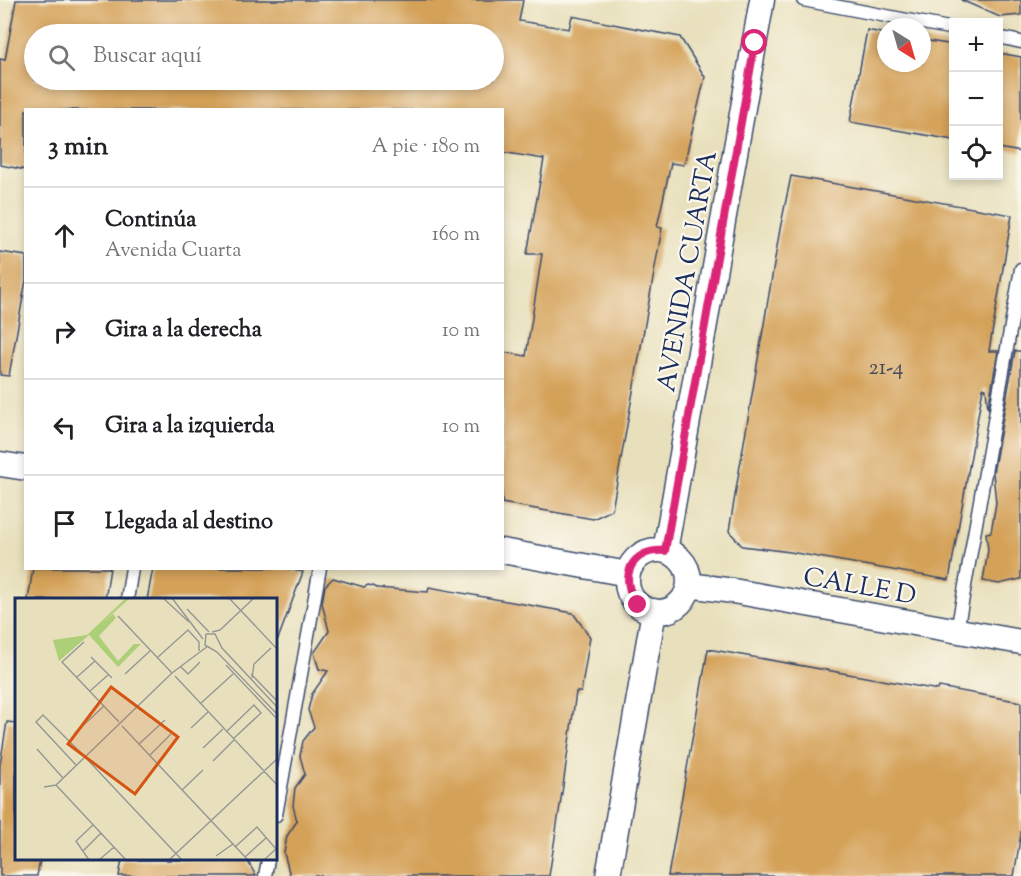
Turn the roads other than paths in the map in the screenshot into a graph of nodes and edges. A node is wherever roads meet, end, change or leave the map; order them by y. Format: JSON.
{"nodes":[{"id":1,"x":762,"y":0,"type":"edge"},
{"id":2,"x":803,"y":0,"type":"edge"},
{"id":3,"x":949,"y":28,"type":"edge"},
{"id":4,"x":1003,"y":38,"type":"edge"},
{"id":5,"x":1021,"y":42,"type":"edge"},
{"id":6,"x":1021,"y":269,"type":"edge"},
{"id":7,"x":0,"y":464,"type":"edge"},
{"id":8,"x":24,"y":468,"type":"edge"},
{"id":9,"x":504,"y":551,"type":"edge"},
{"id":10,"x":665,"y":551,"type":"junction"},
{"id":11,"x":132,"y":570,"type":"edge"},
{"id":12,"x":320,"y":570,"type":"edge"},
{"id":13,"x":628,"y":574,"type":"junction"},
{"id":14,"x":689,"y":585,"type":"junction"},
{"id":15,"x":127,"y":598,"type":"edge"},
{"id":16,"x":654,"y":611,"type":"junction"},
{"id":17,"x":957,"y":631,"type":"junction"},
{"id":18,"x":1021,"y":642,"type":"edge"},
{"id":19,"x":278,"y":804,"type":"edge"},
{"id":20,"x":268,"y":861,"type":"edge"},
{"id":21,"x":265,"y":876,"type":"edge"},
{"id":22,"x":608,"y":876,"type":"edge"}],
"edges":[{"from":1,"to":10,"type":"street","name":"AVENIDA CUARTA"},
{"from":2,"to":3,"type":"lane"},
{"from":4,"to":5,"type":"lane"},
{"from":6,"to":17,"type":"lane"},
{"from":7,"to":8,"type":"street"},
{"from":9,"to":13,"type":"street"},
{"from":10,"to":13,"type":"street"},
{"from":10,"to":14,"type":"street"},
{"from":11,"to":15,"type":"lane"},
{"from":12,"to":19,"type":"lane"},
{"from":13,"to":16,"type":"street"},
{"from":14,"to":16,"type":"street"},
{"from":14,"to":17,"type":"street","name":"CALLE D"},
{"from":16,"to":22,"type":"street"},
{"from":17,"to":18,"type":"street","name":"CALLE D"},
{"from":20,"to":21,"type":"lane"}]}
